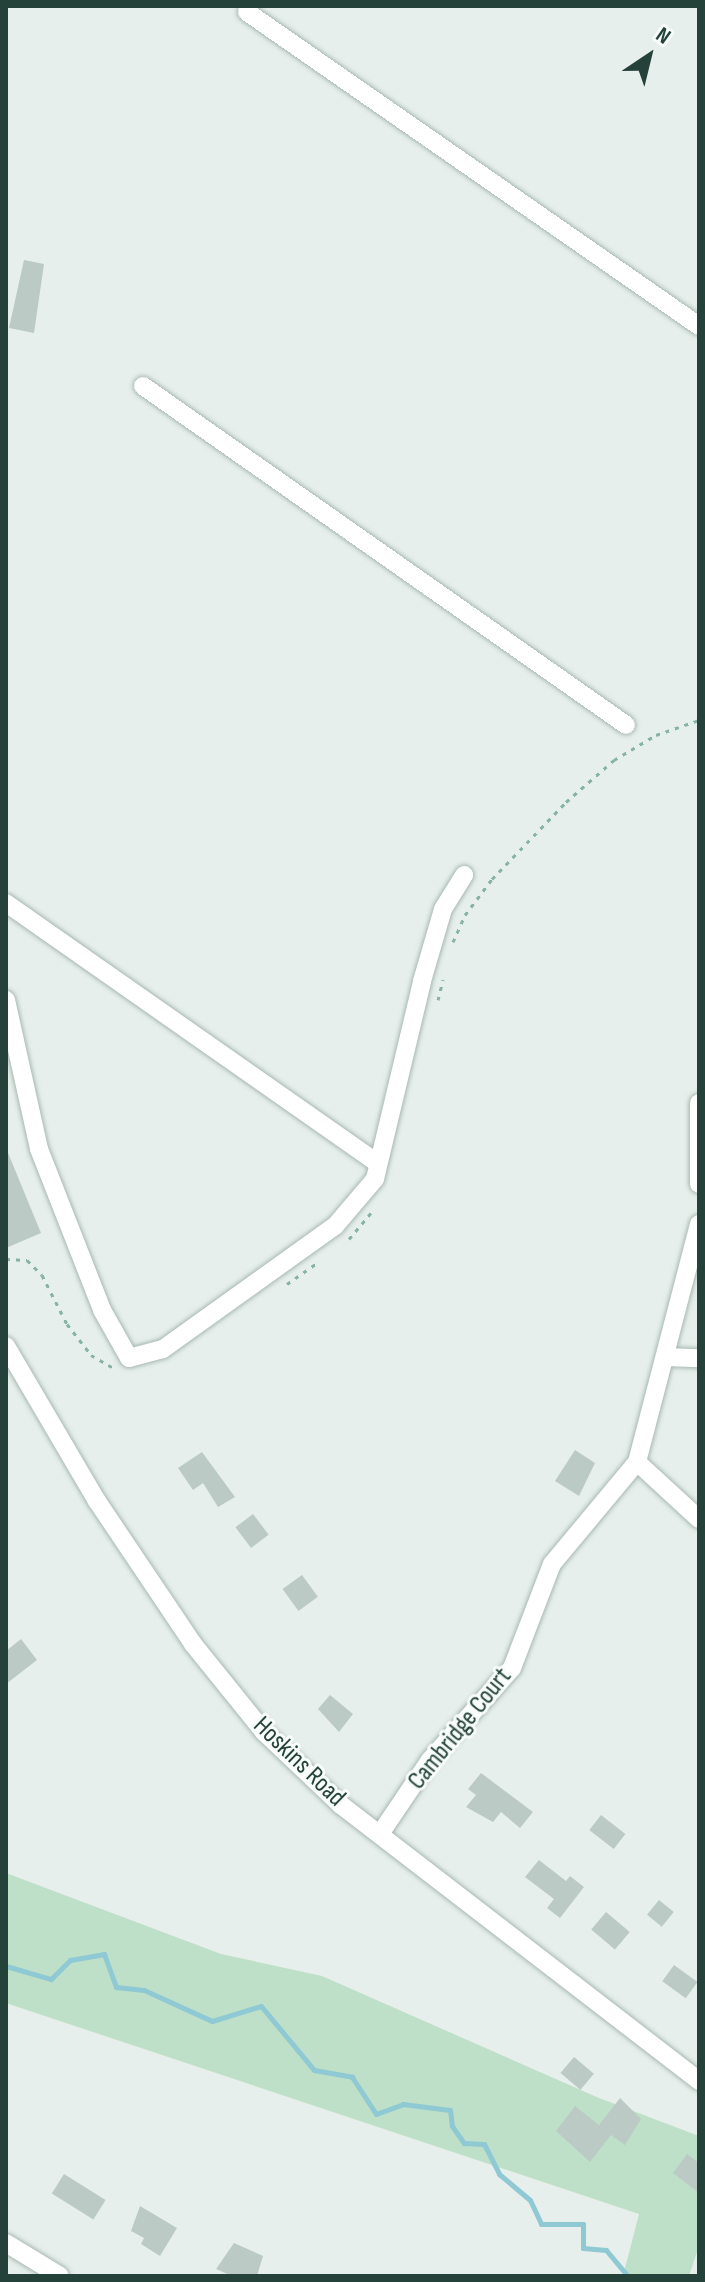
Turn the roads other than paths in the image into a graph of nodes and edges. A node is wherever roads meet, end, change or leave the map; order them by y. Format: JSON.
{"nodes":[{"id":1,"x":247,"y":12,"type":"dead end"},
{"id":2,"x":699,"y":326,"type":"edge"},
{"id":3,"x":143,"y":386,"type":"dead end"},
{"id":4,"x":626,"y":725,"type":"dead end"},
{"id":5,"x":464,"y":875,"type":"dead end"},
{"id":6,"x":6,"y":903,"type":"edge"},
{"id":7,"x":6,"y":1000,"type":"edge"},
{"id":8,"x":699,"y":1103,"type":"edge"},
{"id":9,"x":378,"y":1163,"type":"junction"},
{"id":10,"x":699,"y":1184,"type":"edge"},
{"id":11,"x":699,"y":1224,"type":"edge"},
{"id":12,"x":6,"y":1346,"type":"edge"},
{"id":13,"x":665,"y":1357,"type":"junction"},
{"id":14,"x":699,"y":1358,"type":"edge"},
{"id":15,"x":637,"y":1462,"type":"junction"},
{"id":16,"x":699,"y":1519,"type":"edge"},
{"id":17,"x":380,"y":1834,"type":"junction"},
{"id":18,"x":699,"y":2081,"type":"edge"},
{"id":19,"x":6,"y":2243,"type":"edge"},
{"id":20,"x":60,"y":2276,"type":"edge"}],
"edges":[{"from":1,"to":2,"type":"street"},
{"from":3,"to":4,"type":"street"},
{"from":5,"to":9,"type":"street"},
{"from":6,"to":9,"type":"street"},
{"from":7,"to":9,"type":"street"},
{"from":8,"to":10,"type":"street"},
{"from":11,"to":13,"type":"street","name":"Cambridge Court"},
{"from":12,"to":17,"type":"street","name":"Hoskins Road"},
{"from":13,"to":14,"type":"street"},
{"from":13,"to":15,"type":"street","name":"Cambridge Court"},
{"from":15,"to":16,"type":"street"},
{"from":15,"to":17,"type":"street","name":"Cambridge Court"},
{"from":17,"to":18,"type":"street","name":"Hoskins Road"},
{"from":19,"to":20,"type":"street"}]}
